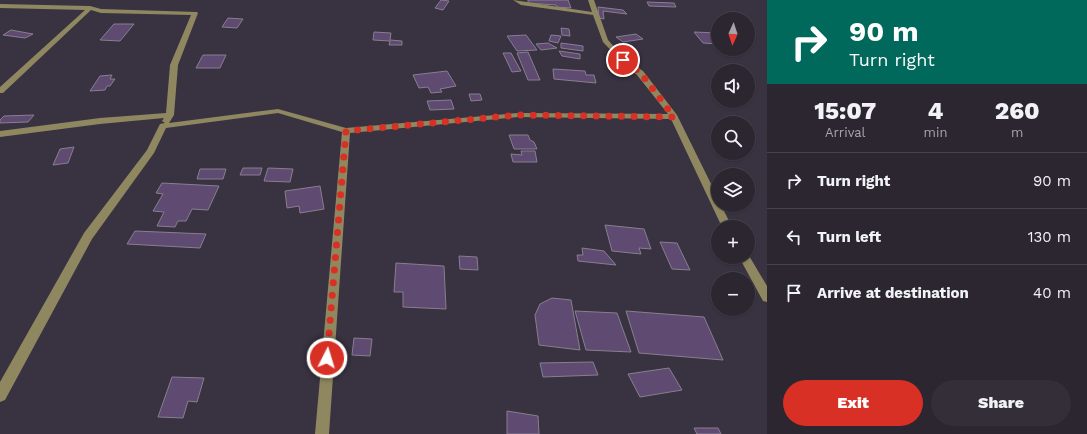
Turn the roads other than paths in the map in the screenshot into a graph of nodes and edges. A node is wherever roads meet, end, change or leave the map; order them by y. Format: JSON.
{"nodes":[{"id":1,"x":516,"y":0,"type":"edge"},
{"id":2,"x":591,"y":0,"type":"edge"},
{"id":3,"x":0,"y":6,"type":"edge"},
{"id":4,"x":90,"y":8,"type":"junction"},
{"id":5,"x":596,"y":14,"type":"junction"},
{"id":6,"x":0,"y":91,"type":"edge"},
{"id":7,"x":170,"y":116,"type":"junction"},
{"id":8,"x":674,"y":117,"type":"junction"},
{"id":9,"x":163,"y":126,"type":"junction"},
{"id":10,"x":346,"y":131,"type":"junction"},
{"id":11,"x":0,"y":134,"type":"edge"},
{"id":12,"x":724,"y":220,"type":"edge"},
{"id":13,"x":748,"y":264,"type":"edge"},
{"id":14,"x":767,"y":297,"type":"edge"},
{"id":15,"x":0,"y":395,"type":"edge"},
{"id":16,"x":322,"y":434,"type":"edge"}],
"edges":[{"from":1,"to":5,"type":"street"},
{"from":2,"to":5,"type":"street"},
{"from":3,"to":4,"type":"street"},
{"from":4,"to":6,"type":"street"},
{"from":4,"to":7,"type":"street"},
{"from":5,"to":8,"type":"street"},
{"from":7,"to":9,"type":"street"},
{"from":7,"to":11,"type":"street"},
{"from":8,"to":10,"type":"street"},
{"from":8,"to":12,"type":"street"},
{"from":9,"to":10,"type":"street"},
{"from":9,"to":15,"type":"street"},
{"from":10,"to":16,"type":"street"},
{"from":13,"to":14,"type":"street"}]}
